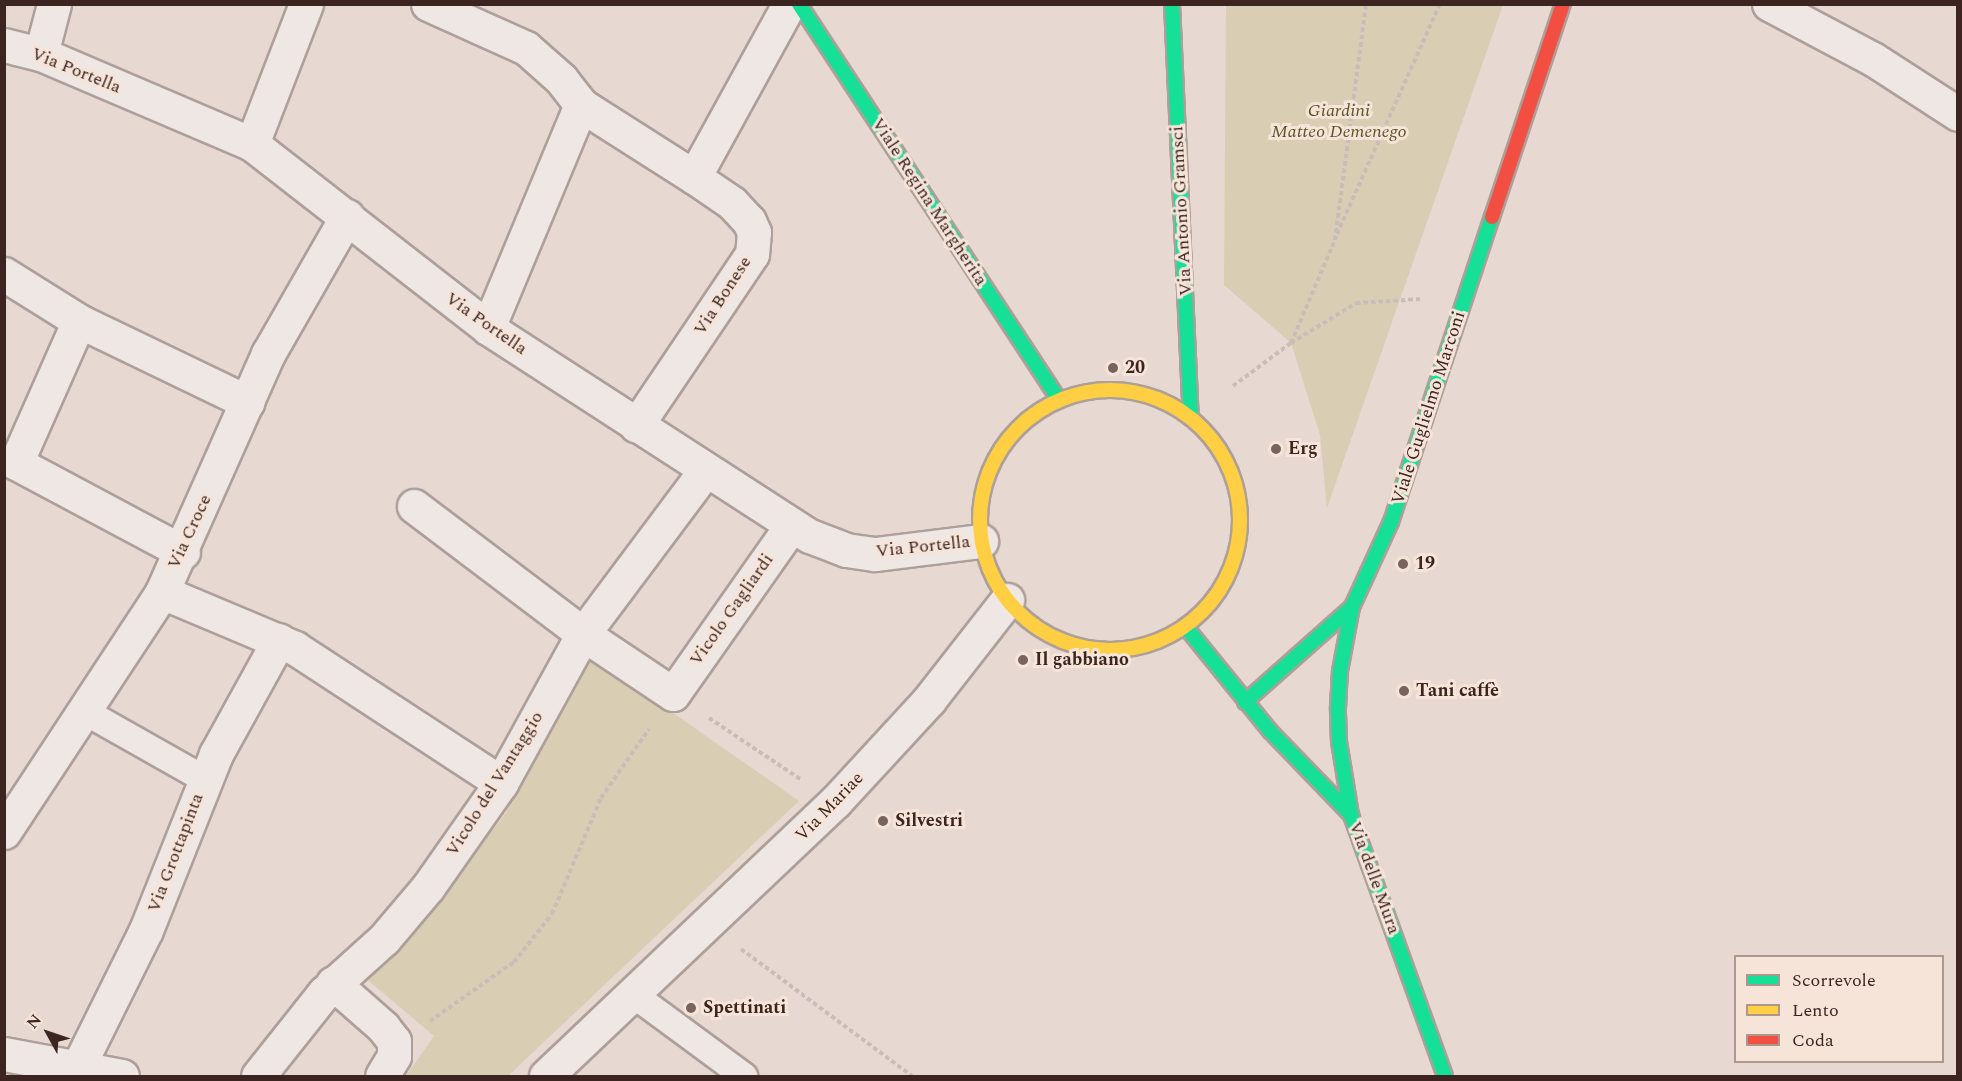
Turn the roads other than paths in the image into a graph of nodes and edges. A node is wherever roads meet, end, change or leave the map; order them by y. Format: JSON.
{"nodes":[{"id":1,"x":54,"y":4,"type":"edge"},
{"id":2,"x":306,"y":4,"type":"edge"},
{"id":3,"x":428,"y":4,"type":"edge"},
{"id":4,"x":789,"y":4,"type":"edge"},
{"id":5,"x":800,"y":4,"type":"edge"},
{"id":6,"x":1172,"y":4,"type":"edge"},
{"id":7,"x":1563,"y":4,"type":"edge"},
{"id":8,"x":1769,"y":4,"type":"edge"},
{"id":9,"x":4,"y":45,"type":"edge"},
{"id":10,"x":41,"y":54,"type":"junction"},
{"id":11,"x":581,"y":105,"type":"junction"},
{"id":12,"x":1958,"y":114,"type":"edge"},
{"id":13,"x":252,"y":144,"type":"junction"},
{"id":14,"x":694,"y":177,"type":"junction"},
{"id":15,"x":347,"y":216,"type":"junction"},
{"id":16,"x":4,"y":274,"type":"edge"},
{"id":17,"x":79,"y":321,"type":"junction"},
{"id":18,"x":488,"y":328,"type":"junction"},
{"id":19,"x":1059,"y":400,"type":"junction"},
{"id":20,"x":247,"y":402,"type":"junction"},
{"id":21,"x":1191,"y":417,"type":"junction"},
{"id":22,"x":636,"y":426,"type":"junction"},
{"id":23,"x":705,"y":471,"type":"junction"},
{"id":24,"x":10,"y":473,"type":"edge"},
{"id":25,"x":414,"y":506,"type":"dead end"},
{"id":26,"x":791,"y":526,"type":"junction"},
{"id":27,"x":981,"y":541,"type":"junction"},
{"id":28,"x":183,"y":552,"type":"junction"},
{"id":29,"x":162,"y":592,"type":"junction"},
{"id":30,"x":1007,"y":600,"type":"junction"},
{"id":31,"x":1352,"y":607,"type":"junction"},
{"id":32,"x":1185,"y":626,"type":"junction"},
{"id":33,"x":583,"y":634,"type":"junction"},
{"id":34,"x":279,"y":640,"type":"junction"},
{"id":35,"x":1245,"y":702,"type":"junction"},
{"id":36,"x":84,"y":711,"type":"junction"},
{"id":37,"x":204,"y":779,"type":"junction"},
{"id":38,"x":501,"y":783,"type":"junction"},
{"id":39,"x":1351,"y":815,"type":"junction"},
{"id":40,"x":4,"y":832,"type":"edge"},
{"id":41,"x":333,"y":983,"type":"junction"},
{"id":42,"x":634,"y":995,"type":"junction"},
{"id":43,"x":4,"y":1054,"type":"edge"},
{"id":44,"x":388,"y":1062,"type":"edge"},
{"id":45,"x":77,"y":1070,"type":"junction"},
{"id":46,"x":744,"y":1076,"type":"edge"},
{"id":47,"x":122,"y":1077,"type":"edge"},
{"id":48,"x":258,"y":1077,"type":"edge"},
{"id":49,"x":546,"y":1077,"type":"edge"},
{"id":50,"x":1445,"y":1077,"type":"edge"}],
"edges":[{"from":1,"to":10,"type":"street"},
{"from":2,"to":13,"type":"street"},
{"from":3,"to":11,"type":"street","name":"Via Bonese"},
{"from":4,"to":14,"type":"street"},
{"from":5,"to":19,"type":"street","name":"Viale Regina Margherita"},
{"from":6,"to":21,"type":"street","name":"Via Antonio Gramsci"},
{"from":7,"to":31,"type":"street","name":"Viale Guglielmo Marconi"},
{"from":8,"to":12,"type":"street"},
{"from":9,"to":10,"type":"street","name":"Via Portella"},
{"from":10,"to":13,"type":"street","name":"Via Portella"},
{"from":11,"to":14,"type":"street","name":"Via Bonese"},
{"from":11,"to":18,"type":"street"},
{"from":13,"to":15,"type":"street","name":"Via Portella"},
{"from":14,"to":22,"type":"street","name":"Via Bonese"},
{"from":15,"to":18,"type":"street","name":"Via Portella"},
{"from":15,"to":20,"type":"street","name":"Via Croce"},
{"from":16,"to":17,"type":"street"},
{"from":17,"to":20,"type":"street"},
{"from":17,"to":24,"type":"street"},
{"from":18,"to":22,"type":"street","name":"Via Portella"},
{"from":19,"to":21,"type":"street"},
{"from":19,"to":27,"type":"street"},
{"from":20,"to":28,"type":"street","name":"Via Croce"},
{"from":21,"to":32,"type":"street"},
{"from":22,"to":23,"type":"street","name":"Via Portella"},
{"from":23,"to":26,"type":"street","name":"Via Portella"},
{"from":23,"to":33,"type":"street","name":"Vicolo del Vantaggio"},
{"from":24,"to":28,"type":"street"},
{"from":25,"to":33,"type":"street"},
{"from":26,"to":27,"type":"street","name":"Via Portella"},
{"from":26,"to":33,"type":"street","name":"Vicolo Gagliardi"},
{"from":27,"to":30,"type":"street"},
{"from":28,"to":29,"type":"street","name":"Via Croce"},
{"from":29,"to":34,"type":"street"},
{"from":29,"to":36,"type":"street","name":"Via Croce"},
{"from":30,"to":32,"type":"street"},
{"from":30,"to":42,"type":"street","name":"Via Mariae"},
{"from":31,"to":35,"type":"street"},
{"from":31,"to":39,"type":"street","name":"Viale Guglielmo Marconi"},
{"from":32,"to":35,"type":"street","name":"Via delle Mura"},
{"from":33,"to":38,"type":"street","name":"Vicolo del Vantaggio"},
{"from":34,"to":37,"type":"street","name":"Via Grottapinta"},
{"from":34,"to":38,"type":"street"},
{"from":35,"to":39,"type":"street","name":"Via delle Mura"},
{"from":36,"to":37,"type":"lane"},
{"from":36,"to":40,"type":"street","name":"Via Croce"},
{"from":37,"to":45,"type":"street","name":"Via Grottapinta"},
{"from":38,"to":41,"type":"street","name":"Vicolo del Vantaggio"},
{"from":39,"to":50,"type":"street","name":"Via delle Mura"},
{"from":41,"to":44,"type":"street"},
{"from":41,"to":48,"type":"street","name":"Vicolo del Vantaggio"},
{"from":42,"to":46,"type":"lane"},
{"from":42,"to":49,"type":"street","name":"Via Mariae"},
{"from":43,"to":45,"type":"street"},
{"from":45,"to":47,"type":"street"}]}
